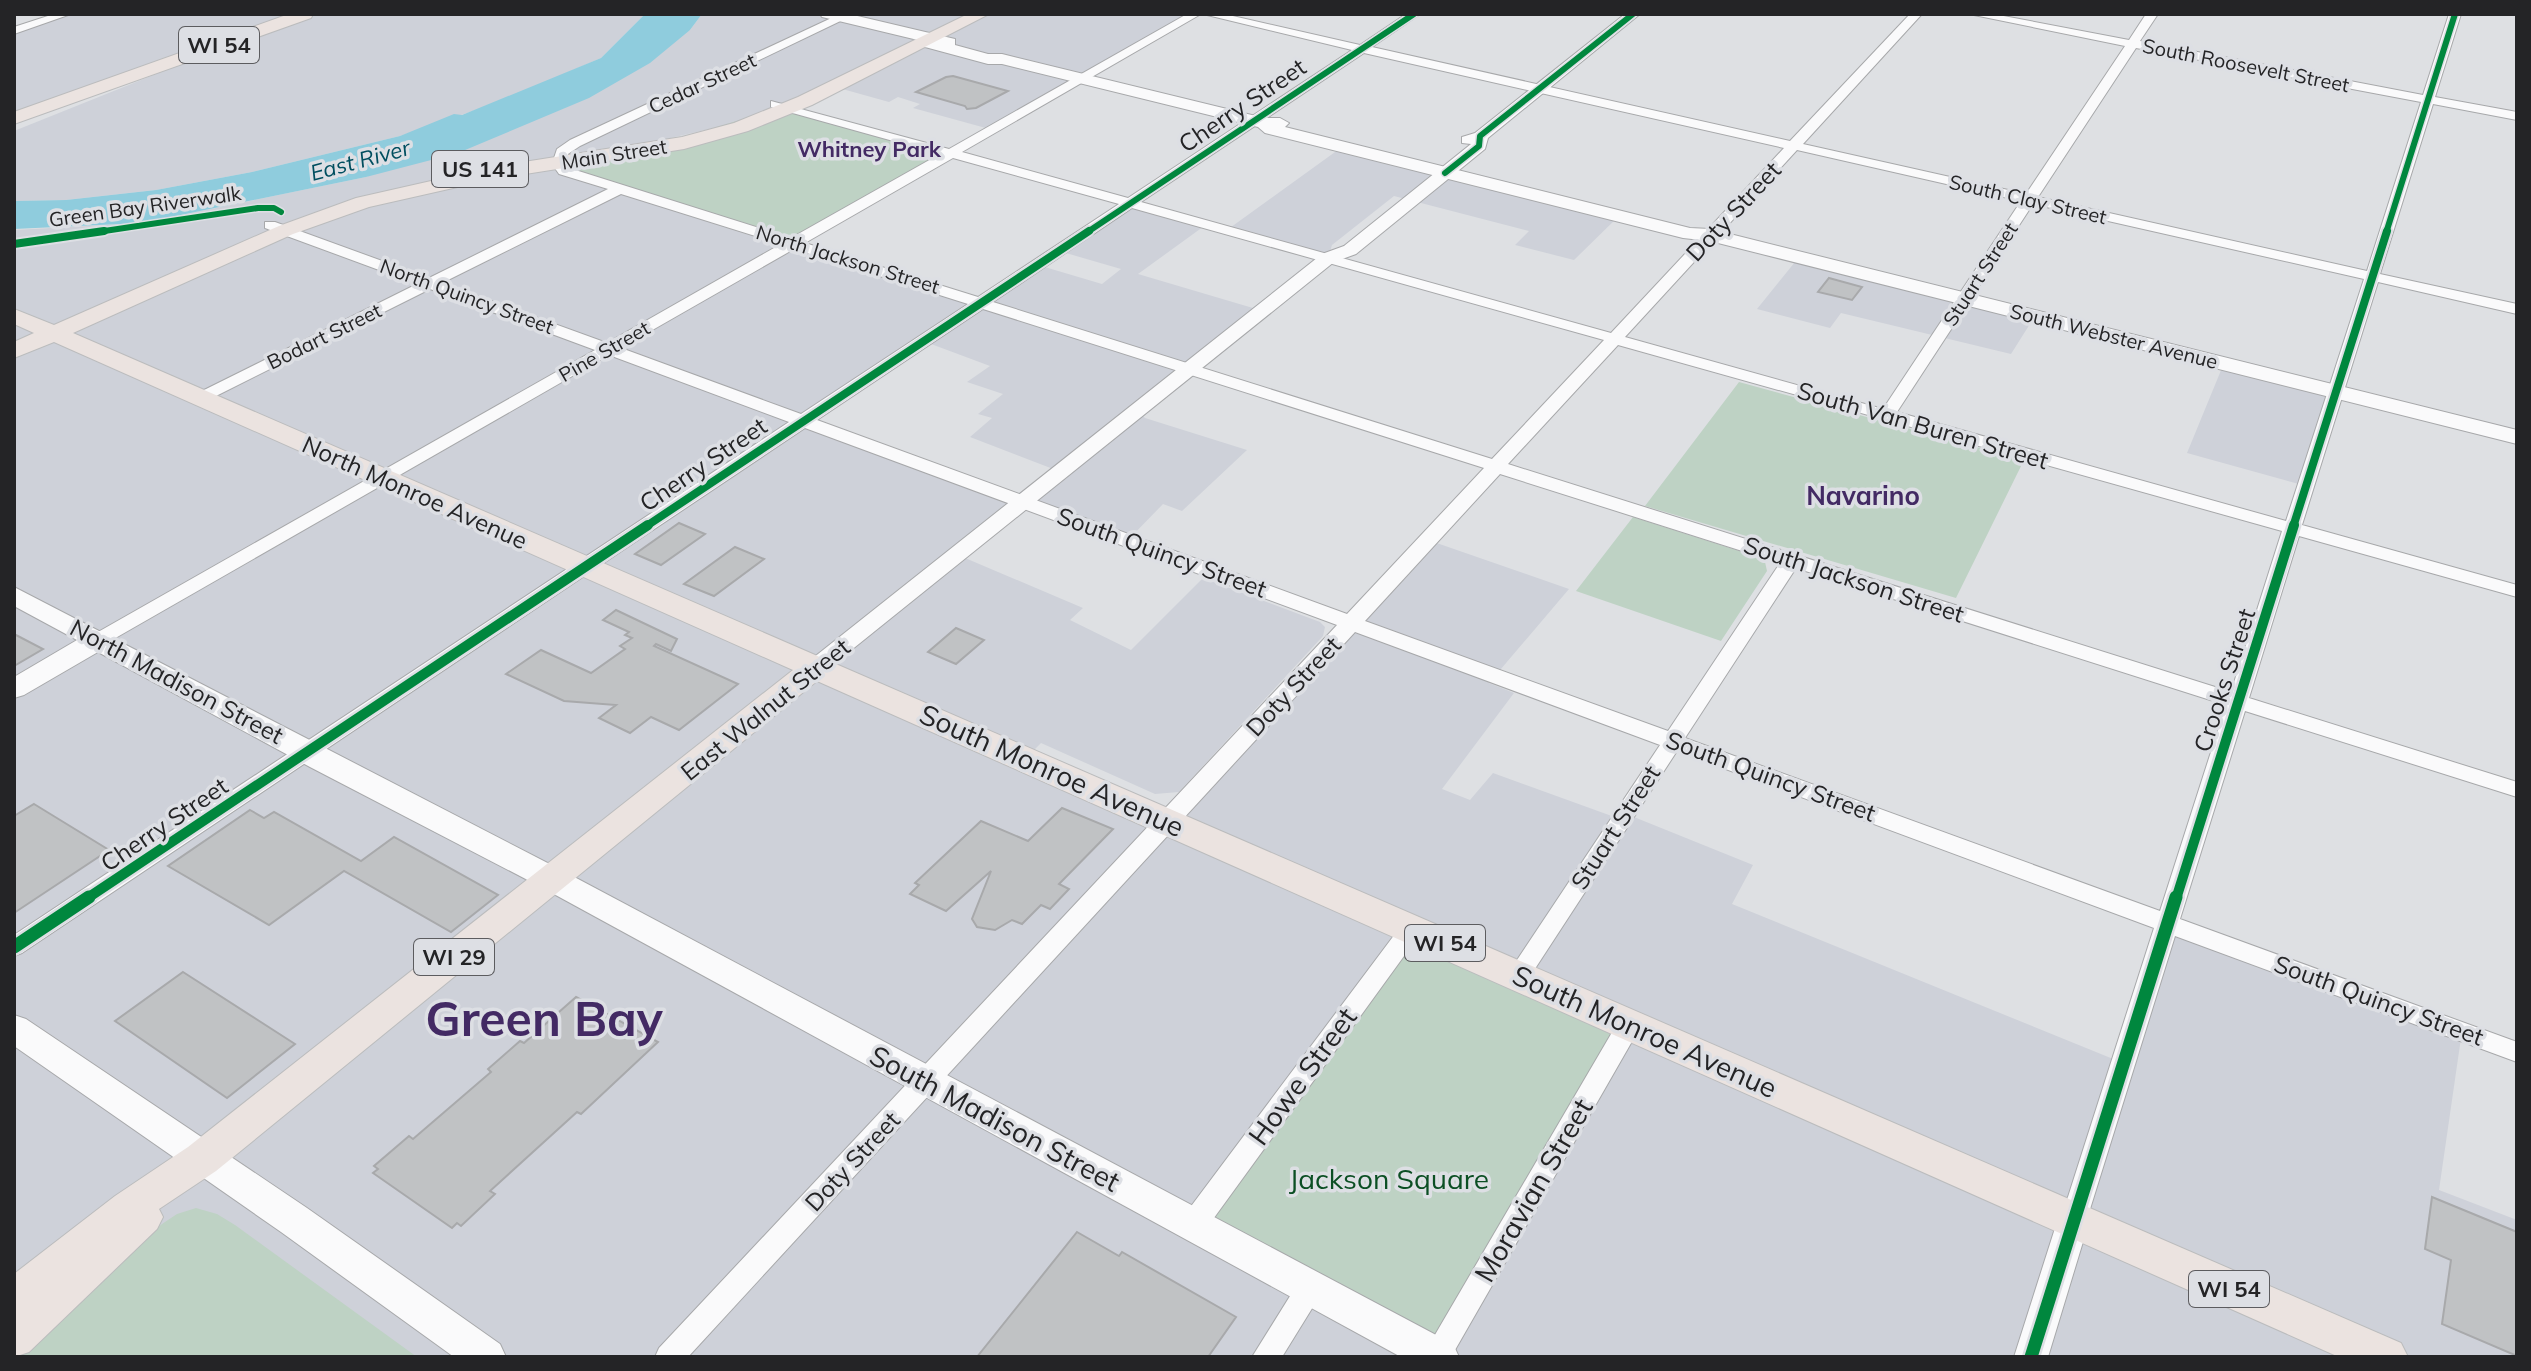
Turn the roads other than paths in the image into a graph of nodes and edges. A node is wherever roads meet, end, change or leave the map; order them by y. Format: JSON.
{"nodes":[{"id":1,"x":65,"y":14,"type":"edge"},
{"id":2,"x":305,"y":14,"type":"edge"},
{"id":3,"x":959,"y":14,"type":"edge"},
{"id":4,"x":981,"y":14,"type":"edge"},
{"id":5,"x":1195,"y":14,"type":"edge"},
{"id":6,"x":1209,"y":14,"type":"edge"},
{"id":7,"x":1414,"y":14,"type":"edge"},
{"id":8,"x":1633,"y":14,"type":"edge"},
{"id":9,"x":1916,"y":14,"type":"edge"},
{"id":10,"x":1975,"y":14,"type":"edge"},
{"id":11,"x":2152,"y":14,"type":"edge"},
{"id":12,"x":2455,"y":14,"type":"edge"},
{"id":13,"x":839,"y":15,"type":"edge"},
{"id":14,"x":14,"y":31,"type":"edge"},
{"id":15,"x":923,"y":37,"type":"junction"},
{"id":16,"x":2132,"y":44,"type":"junction"},
{"id":17,"x":1362,"y":49,"type":"junction"},
{"id":18,"x":130,"y":78,"type":"junction"},
{"id":19,"x":1083,"y":78,"type":"junction"},
{"id":20,"x":1540,"y":89,"type":"junction"},
{"id":21,"x":2428,"y":99,"type":"junction"},
{"id":22,"x":782,"y":106,"type":"junction"},
{"id":23,"x":2517,"y":116,"type":"edge"},
{"id":24,"x":14,"y":118,"type":"edge"},
{"id":25,"x":1259,"y":122,"type":"junction"},
{"id":26,"x":14,"y":127,"type":"edge"},
{"id":27,"x":1794,"y":146,"type":"junction"},
{"id":28,"x":952,"y":153,"type":"junction"},
{"id":29,"x":560,"y":159,"type":"junction"},
{"id":30,"x":1441,"y":167,"type":"junction"},
{"id":31,"x":620,"y":189,"type":"junction"},
{"id":32,"x":2029,"y":199,"type":"junction"},
{"id":33,"x":1131,"y":203,"type":"junction"},
{"id":34,"x":278,"y":227,"type":"junction"},
{"id":35,"x":1710,"y":235,"type":"junction"},
{"id":36,"x":796,"y":242,"type":"junction"},
{"id":37,"x":1328,"y":258,"type":"junction"},
{"id":38,"x":2372,"y":276,"type":"junction"},
{"id":39,"x":431,"y":283,"type":"junction"},
{"id":40,"x":1964,"y":298,"type":"junction"},
{"id":41,"x":982,"y":302,"type":"junction"},
{"id":42,"x":2517,"y":309,"type":"edge"},
{"id":43,"x":14,"y":316,"type":"edge"},
{"id":44,"x":46,"y":330,"type":"junction"},
{"id":45,"x":14,"y":338,"type":"edge"},
{"id":46,"x":1615,"y":339,"type":"junction"},
{"id":47,"x":609,"y":349,"type":"junction"},
{"id":48,"x":14,"y":351,"type":"edge"},
{"id":49,"x":1191,"y":368,"type":"junction"},
{"id":50,"x":2336,"y":391,"type":"junction"},
{"id":51,"x":200,"y":398,"type":"junction"},
{"id":52,"x":1887,"y":415,"type":"junction"},
{"id":53,"x":804,"y":420,"type":"junction"},
{"id":54,"x":2517,"y":437,"type":"edge"},
{"id":55,"x":1497,"y":465,"type":"junction"},
{"id":56,"x":383,"y":478,"type":"junction"},
{"id":57,"x":1024,"y":501,"type":"junction"},
{"id":58,"x":2293,"y":528,"type":"junction"},
{"id":59,"x":1792,"y":559,"type":"junction"},
{"id":60,"x":585,"y":566,"type":"junction"},
{"id":61,"x":2517,"y":591,"type":"edge"},
{"id":62,"x":14,"y":595,"type":"edge"},
{"id":63,"x":1352,"y":622,"type":"junction"},
{"id":64,"x":98,"y":640,"type":"junction"},
{"id":65,"x":816,"y":667,"type":"junction"},
{"id":66,"x":14,"y":689,"type":"edge"},
{"id":67,"x":2238,"y":701,"type":"junction"},
{"id":68,"x":1672,"y":740,"type":"junction"},
{"id":69,"x":305,"y":752,"type":"junction"},
{"id":70,"x":2517,"y":790,"type":"edge"},
{"id":71,"x":1167,"y":821,"type":"junction"},
{"id":72,"x":552,"y":879,"type":"junction"},
{"id":73,"x":2169,"y":923,"type":"junction"},
{"id":74,"x":1412,"y":928,"type":"junction"},
{"id":75,"x":14,"y":947,"type":"edge"},
{"id":76,"x":1519,"y":975,"type":"junction"},
{"id":77,"x":1630,"y":1024,"type":"junction"},
{"id":78,"x":14,"y":1028,"type":"edge"},
{"id":79,"x":2517,"y":1052,"type":"edge"},
{"id":80,"x":926,"y":1081,"type":"junction"},
{"id":81,"x":202,"y":1159,"type":"junction"},
{"id":82,"x":2073,"y":1222,"type":"junction"},
{"id":83,"x":1193,"y":1225,"type":"junction"},
{"id":84,"x":1310,"y":1289,"type":"junction"},
{"id":85,"x":14,"y":1299,"type":"edge"},
{"id":86,"x":14,"y":1338,"type":"edge"},
{"id":87,"x":1438,"y":1356,"type":"edge"},
{"id":88,"x":486,"y":1357,"type":"edge"},
{"id":89,"x":669,"y":1357,"type":"edge"},
{"id":90,"x":1266,"y":1357,"type":"edge"},
{"id":91,"x":2031,"y":1357,"type":"edge"},
{"id":92,"x":2386,"y":1357,"type":"edge"}],
"edges":[{"from":1,"to":14,"type":"street"},
{"from":2,"to":18,"type":"main road","number":"WI 54"},
{"from":3,"to":15,"type":"main road","name":"Main Street","number":"US 141"},
{"from":4,"to":15,"type":"main road","name":"Main Street","number":"US 141"},
{"from":5,"to":19,"type":"street","name":"Pine Street"},
{"from":6,"to":17,"type":"street","name":"South Clay Street"},
{"from":7,"to":17,"type":"street","name":"Cherry Street"},
{"from":8,"to":20,"type":"street","name":"East Walnut Street"},
{"from":9,"to":27,"type":"street","name":"Doty Street"},
{"from":10,"to":16,"type":"street","name":"South Roosevelt Street"},
{"from":11,"to":16,"type":"street","name":"Stuart Street"},
{"from":12,"to":21,"type":"street","name":"Crooks Street"},
{"from":13,"to":15,"type":"main road","name":"South Webster Avenue"},
{"from":13,"to":29,"type":"street","name":"Cedar Street"},
{"from":15,"to":19,"type":"main road","name":"South Webster Avenue"},
{"from":15,"to":22,"type":"main road","name":"Main Street","number":"US 141"},
{"from":16,"to":21,"type":"street","name":"South Roosevelt Street"},
{"from":16,"to":32,"type":"street","name":"Stuart Street"},
{"from":17,"to":20,"type":"street","name":"South Clay Street"},
{"from":17,"to":25,"type":"street","name":"Cherry Street"},
{"from":18,"to":24,"type":"main road","number":"WI 54"},
{"from":18,"to":26,"type":"main road","number":"WI 54"},
{"from":19,"to":25,"type":"main road","name":"South Webster Avenue"},
{"from":19,"to":28,"type":"street","name":"Pine Street"},
{"from":20,"to":27,"type":"street","name":"South Clay Street"},
{"from":20,"to":30,"type":"street","name":"East Walnut Street"},
{"from":21,"to":23,"type":"street","name":"South Roosevelt Street"},
{"from":21,"to":38,"type":"street","name":"Crooks Street"},
{"from":22,"to":28,"type":"street","name":"South Van Buren Street"},
{"from":22,"to":29,"type":"main road","name":"Main Street","number":"US 141"},
{"from":25,"to":30,"type":"main road","name":"South Webster Avenue"},
{"from":25,"to":33,"type":"street","name":"Cherry Street"},
{"from":27,"to":32,"type":"street","name":"South Clay Street"},
{"from":27,"to":35,"type":"street","name":"Doty Street"},
{"from":28,"to":33,"type":"street","name":"South Van Buren Street"},
{"from":28,"to":36,"type":"street","name":"Pine Street"},
{"from":29,"to":31,"type":"street","name":"North Jackson Street"},
{"from":29,"to":34,"type":"main road","name":"Main Street","number":"US 141"},
{"from":30,"to":35,"type":"main road","name":"South Webster Avenue"},
{"from":30,"to":37,"type":"street","name":"East Walnut Street"},
{"from":31,"to":36,"type":"street","name":"North Jackson Street"},
{"from":31,"to":39,"type":"street","name":"Bodart Street"},
{"from":32,"to":38,"type":"street","name":"South Clay Street"},
{"from":32,"to":40,"type":"street","name":"Stuart Street"},
{"from":33,"to":37,"type":"street","name":"South Van Buren Street"},
{"from":33,"to":41,"type":"street","name":"Cherry Street"},
{"from":34,"to":39,"type":"street","name":"North Quincy Street"},
{"from":34,"to":44,"type":"main road","name":"Main Street","number":"US 141"},
{"from":35,"to":40,"type":"main road","name":"South Webster Avenue"},
{"from":35,"to":46,"type":"street","name":"Doty Street"},
{"from":36,"to":41,"type":"street","name":"North Jackson Street"},
{"from":36,"to":47,"type":"street","name":"Pine Street"},
{"from":37,"to":46,"type":"street","name":"South Van Buren Street"},
{"from":37,"to":49,"type":"street","name":"East Walnut Street"},
{"from":38,"to":42,"type":"street","name":"South Clay Street"},
{"from":38,"to":50,"type":"street","name":"Crooks Street"},
{"from":39,"to":47,"type":"street","name":"North Quincy Street"},
{"from":39,"to":51,"type":"street","name":"Bodart Street"},
{"from":40,"to":50,"type":"main road","name":"South Webster Avenue"},
{"from":40,"to":52,"type":"street","name":"Stuart Street"},
{"from":41,"to":49,"type":"street","name":"North Jackson Street"},
{"from":41,"to":53,"type":"street","name":"Cherry Street"},
{"from":43,"to":44,"type":"main road","name":"North Monroe Avenue"},
{"from":44,"to":45,"type":"main road","name":"Main Street","number":"US 141"},
{"from":44,"to":48,"type":"main road","name":"Main Street","number":"US 141"},
{"from":44,"to":51,"type":"main road","name":"North Monroe Avenue"},
{"from":46,"to":52,"type":"street","name":"South Van Buren Street"},
{"from":46,"to":55,"type":"street","name":"Doty Street"},
{"from":47,"to":53,"type":"street","name":"North Quincy Street"},
{"from":47,"to":56,"type":"street","name":"Pine Street"},
{"from":49,"to":55,"type":"street","name":"South Jackson Street"},
{"from":49,"to":57,"type":"street","name":"East Walnut Street"},
{"from":50,"to":54,"type":"main road","name":"South Webster Avenue"},
{"from":50,"to":58,"type":"street","name":"Crooks Street"},
{"from":51,"to":56,"type":"main road","name":"North Monroe Avenue"},
{"from":52,"to":58,"type":"street","name":"South Van Buren Street"},
{"from":53,"to":57,"type":"street","name":"North Quincy Street"},
{"from":53,"to":60,"type":"street","name":"Cherry Street"},
{"from":55,"to":59,"type":"street","name":"South Jackson Street"},
{"from":55,"to":63,"type":"street","name":"Doty Street"},
{"from":56,"to":60,"type":"main road","name":"North Monroe Avenue"},
{"from":56,"to":64,"type":"street","name":"Pine Street"},
{"from":57,"to":63,"type":"street","name":"South Quincy Street"},
{"from":57,"to":65,"type":"street","name":"East Walnut Street"},
{"from":58,"to":61,"type":"street","name":"South Van Buren Street"},
{"from":58,"to":67,"type":"street","name":"Crooks Street"},
{"from":59,"to":67,"type":"street","name":"South Jackson Street"},
{"from":59,"to":68,"type":"street","name":"Stuart Street"},
{"from":60,"to":65,"type":"main road","name":"North Monroe Avenue"},
{"from":60,"to":69,"type":"street","name":"Cherry Street"},
{"from":62,"to":64,"type":"main road","name":"North Madison Street"},
{"from":63,"to":68,"type":"street","name":"South Quincy Street"},
{"from":63,"to":71,"type":"street","name":"Doty Street"},
{"from":64,"to":66,"type":"main road","name":"Pine Street"},
{"from":64,"to":69,"type":"main road","name":"North Madison Street"},
{"from":65,"to":71,"type":"main road","name":"South Monroe Avenue","number":"WI 54"},
{"from":65,"to":72,"type":"main road","name":"East Walnut Street","number":"WI 29"},
{"from":67,"to":70,"type":"street","name":"South Jackson Street"},
{"from":67,"to":73,"type":"street","name":"Crooks Street"},
{"from":68,"to":73,"type":"street","name":"South Quincy Street"},
{"from":68,"to":76,"type":"street","name":"Stuart Street"},
{"from":69,"to":72,"type":"main road","name":"North Madison Street"},
{"from":69,"to":75,"type":"street","name":"Cherry Street"},
{"from":71,"to":74,"type":"main road","name":"South Monroe Avenue","number":"WI 54"},
{"from":71,"to":80,"type":"street","name":"Doty Street"},
{"from":72,"to":80,"type":"main road","name":"South Madison Street"},
{"from":72,"to":81,"type":"main road","name":"East Walnut Street","number":"WI 29"},
{"from":73,"to":79,"type":"street","name":"South Quincy Street"},
{"from":73,"to":82,"type":"street","name":"Crooks Street"},
{"from":74,"to":76,"type":"main road","name":"South Monroe Avenue","number":"WI 54"},
{"from":74,"to":83,"type":"street","name":"Howe Street"},
{"from":76,"to":77,"type":"main road","name":"South Monroe Avenue","number":"WI 54"},
{"from":77,"to":82,"type":"main road","name":"South Monroe Avenue","number":"WI 54"},
{"from":77,"to":87,"type":"street","name":"Moravian Street"},
{"from":78,"to":81,"type":"main road"},
{"from":80,"to":83,"type":"main road","name":"South Madison Street"},
{"from":80,"to":89,"type":"street","name":"Doty Street"},
{"from":81,"to":85,"type":"main road","name":"East Walnut Street","number":"WI 29"},
{"from":81,"to":86,"type":"main road","name":"East Walnut Street","number":"WI 29"},
{"from":81,"to":88,"type":"main road"},
{"from":82,"to":91,"type":"street","name":"Crooks Street"},
{"from":82,"to":92,"type":"main road","name":"South Monroe Avenue","number":"WI 54"},
{"from":83,"to":84,"type":"main road","name":"South Madison Street"},
{"from":84,"to":87,"type":"main road","name":"South Madison Street"},
{"from":84,"to":90,"type":"street"}]}
